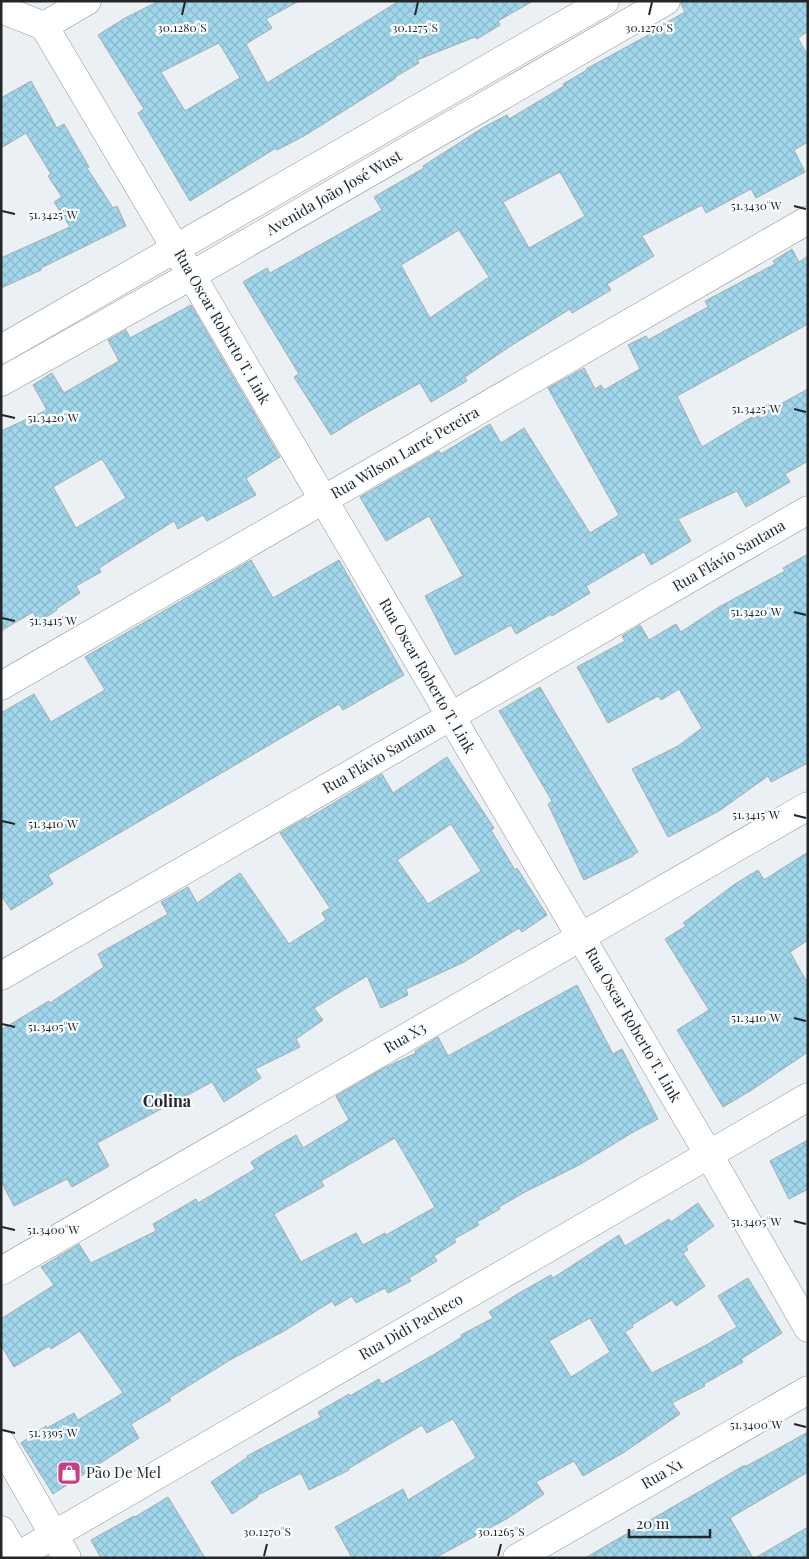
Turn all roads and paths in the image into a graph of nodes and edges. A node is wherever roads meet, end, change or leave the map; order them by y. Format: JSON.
{"nodes":[{"id":1,"x":88,"y":1,"type":"edge"},
{"id":2,"x":605,"y":1,"type":"edge"},
{"id":3,"x":666,"y":1,"type":"edge"},
{"id":4,"x":1,"y":9,"type":"edge"},
{"id":5,"x":44,"y":26,"type":"junction"},
{"id":6,"x":808,"y":220,"type":"edge"},
{"id":7,"x":176,"y":249,"type":"junction"},
{"id":8,"x":192,"y":275,"type":"junction"},
{"id":9,"x":1,"y":349,"type":"edge"},
{"id":10,"x":1,"y":382,"type":"edge"},
{"id":11,"x":324,"y":500,"type":"junction"},
{"id":12,"x":808,"y":510,"type":"edge"},
{"id":13,"x":1,"y":686,"type":"edge"},
{"id":14,"x":451,"y":717,"type":"junction"},
{"id":15,"x":808,"y":806,"type":"edge"},
{"id":16,"x":580,"y":937,"type":"junction"},
{"id":17,"x":1,"y":976,"type":"edge"},
{"id":18,"x":808,"y":1097,"type":"edge"},
{"id":19,"x":709,"y":1155,"type":"junction"},
{"id":20,"x":1,"y":1271,"type":"edge"},
{"id":21,"x":808,"y":1328,"type":"edge"},
{"id":22,"x":808,"y":1390,"type":"edge"},
{"id":23,"x":1,"y":1443,"type":"edge"},
{"id":24,"x":1,"y":1530,"type":"edge"},
{"id":25,"x":54,"y":1534,"type":"junction"},
{"id":26,"x":16,"y":1557,"type":"edge"},
{"id":27,"x":67,"y":1558,"type":"edge"},
{"id":28,"x":517,"y":1558,"type":"edge"}],
"edges":[{"from":1,"to":5,"type":"street"},
{"from":2,"to":7,"type":"street","name":"Avenida João José Wust"},
{"from":3,"to":8,"type":"street","name":"Avenida João José Wust"},
{"from":4,"to":5,"type":"street"},
{"from":5,"to":7,"type":"street","name":"Rua Oscar Roberto T. Link"},
{"from":6,"to":11,"type":"street","name":"Rua Wilson Larré Pereira"},
{"from":7,"to":8,"type":"street","name":"Rua Oscar Roberto T. Link"},
{"from":7,"to":9,"type":"street","name":"Avenida João José Wust"},
{"from":8,"to":10,"type":"street","name":"Avenida João José Wust"},
{"from":8,"to":11,"type":"street","name":"Rua Oscar Roberto T. Link"},
{"from":11,"to":13,"type":"street","name":"Rua Wilson Larré Pereira"},
{"from":11,"to":14,"type":"street","name":"Rua Oscar Roberto T. Link"},
{"from":12,"to":14,"type":"street","name":"Rua Flávio Santana"},
{"from":14,"to":16,"type":"street","name":"Rua Oscar Roberto T. Link"},
{"from":14,"to":17,"type":"street","name":"Rua Flávio Santana"},
{"from":15,"to":16,"type":"street","name":"Rua X3"},
{"from":16,"to":19,"type":"street","name":"Rua Oscar Roberto T. Link"},
{"from":16,"to":20,"type":"street","name":"Rua X3"},
{"from":18,"to":19,"type":"street","name":"Rua Didi Pacheco"},
{"from":19,"to":21,"type":"street","name":"Rua Oscar Roberto T. Link"},
{"from":19,"to":25,"type":"street","name":"Rua Didi Pacheco"},
{"from":22,"to":28,"type":"street","name":"Rua X1"},
{"from":23,"to":25,"type":"street"},
{"from":24,"to":26,"type":"street"},
{"from":25,"to":26,"type":"street","name":"Rua Didi Pacheco"},
{"from":25,"to":27,"type":"street"}]}
